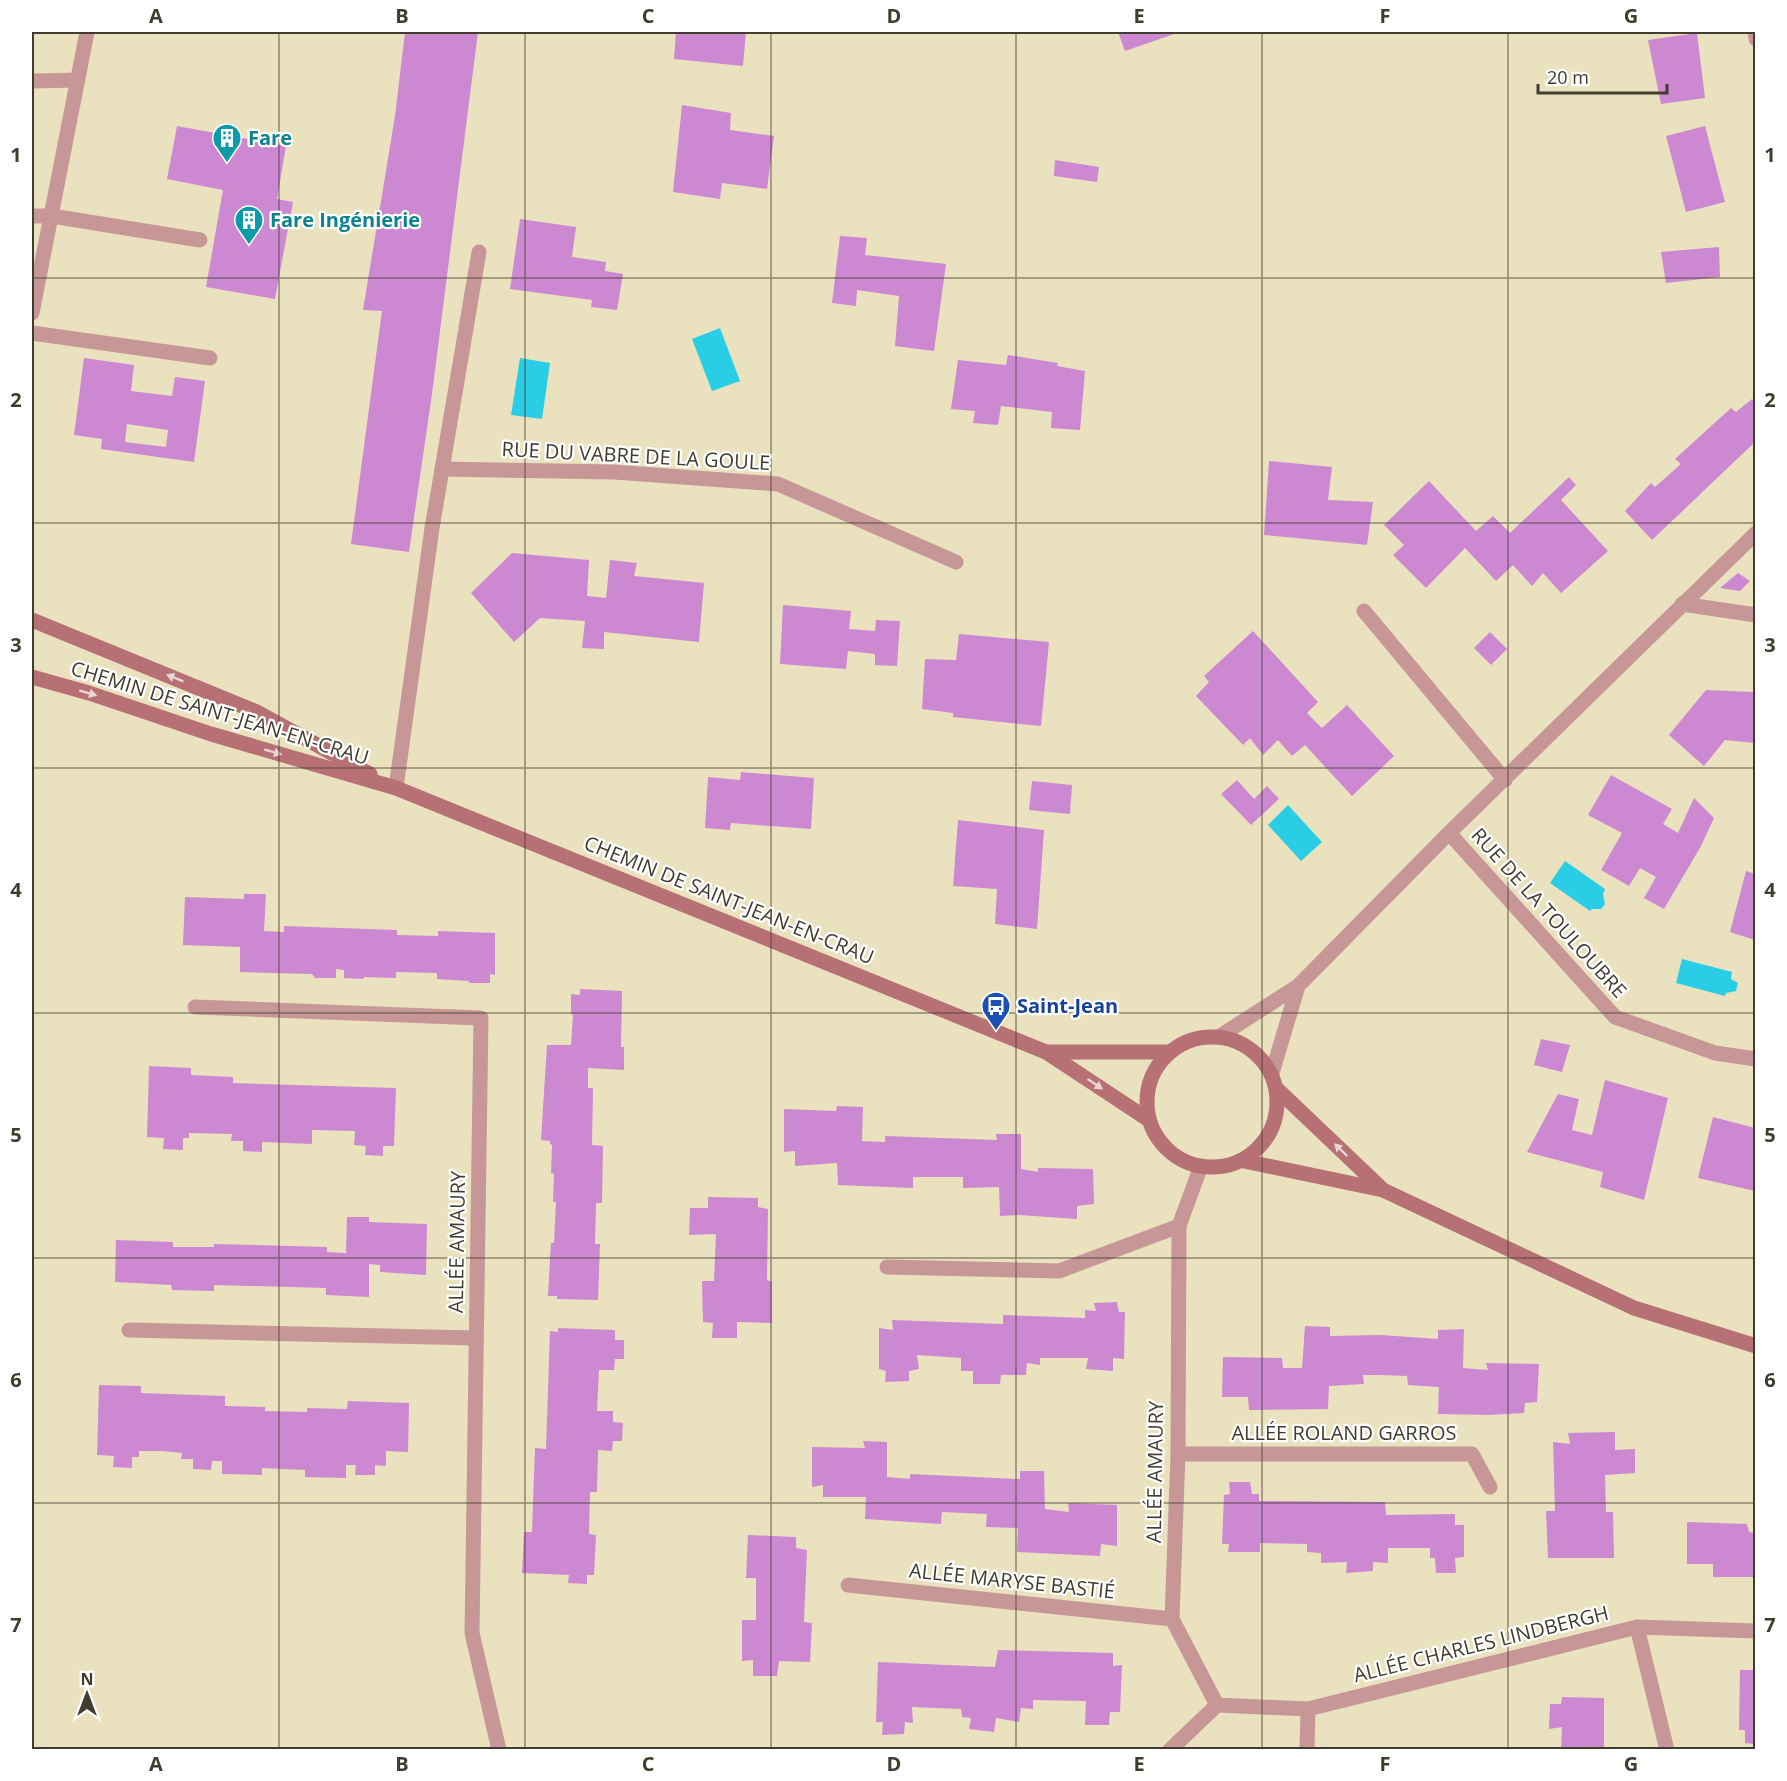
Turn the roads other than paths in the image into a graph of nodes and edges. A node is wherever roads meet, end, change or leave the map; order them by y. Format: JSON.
{"nodes":[{"id":1,"x":87,"y":32,"type":"edge"},
{"id":2,"x":1755,"y":32,"type":"edge"},
{"id":3,"x":1755,"y":39,"type":"edge"},
{"id":4,"x":78,"y":80,"type":"junction"},
{"id":5,"x":32,"y":81,"type":"edge"},
{"id":6,"x":32,"y":216,"type":"edge"},
{"id":7,"x":52,"y":216,"type":"junction"},
{"id":8,"x":200,"y":240,"type":"dead end"},
{"id":9,"x":479,"y":252,"type":"dead end"},
{"id":10,"x":32,"y":313,"type":"edge"},
{"id":11,"x":32,"y":333,"type":"edge"},
{"id":12,"x":210,"y":358,"type":"dead end"},
{"id":13,"x":442,"y":470,"type":"junction"},
{"id":14,"x":1755,"y":533,"type":"edge"},
{"id":15,"x":956,"y":562,"type":"dead end"},
{"id":16,"x":1682,"y":604,"type":"junction"},
{"id":17,"x":1364,"y":611,"type":"dead end"},
{"id":18,"x":1755,"y":615,"type":"edge"},
{"id":19,"x":32,"y":620,"type":"edge"},
{"id":20,"x":32,"y":677,"type":"edge"},
{"id":21,"x":1505,"y":780,"type":"junction"},
{"id":22,"x":396,"y":788,"type":"junction"},
{"id":23,"x":1449,"y":833,"type":"junction"},
{"id":24,"x":1298,"y":986,"type":"junction"},
{"id":25,"x":195,"y":1007,"type":"dead end"},
{"id":26,"x":1220,"y":1036,"type":"junction"},
{"id":27,"x":1046,"y":1052,"type":"junction"},
{"id":28,"x":1169,"y":1052,"type":"junction"},
{"id":29,"x":1755,"y":1059,"type":"edge"},
{"id":30,"x":1272,"y":1073,"type":"junction"},
{"id":31,"x":1278,"y":1090,"type":"junction"},
{"id":32,"x":1149,"y":1120,"type":"junction"},
{"id":33,"x":1244,"y":1161,"type":"junction"},
{"id":34,"x":1201,"y":1166,"type":"junction"},
{"id":35,"x":1383,"y":1190,"type":"junction"},
{"id":36,"x":1179,"y":1226,"type":"junction"},
{"id":37,"x":887,"y":1267,"type":"dead end"},
{"id":38,"x":129,"y":1330,"type":"dead end"},
{"id":39,"x":476,"y":1338,"type":"junction"},
{"id":40,"x":1755,"y":1346,"type":"edge"},
{"id":41,"x":1178,"y":1454,"type":"junction"},
{"id":42,"x":1490,"y":1487,"type":"dead end"},
{"id":43,"x":848,"y":1586,"type":"dead end"},
{"id":44,"x":1172,"y":1619,"type":"junction"},
{"id":45,"x":1637,"y":1627,"type":"junction"},
{"id":46,"x":1755,"y":1631,"type":"edge"},
{"id":47,"x":1217,"y":1705,"type":"junction"},
{"id":48,"x":1308,"y":1709,"type":"junction"},
{"id":49,"x":499,"y":1749,"type":"edge"},
{"id":50,"x":1170,"y":1749,"type":"edge"},
{"id":51,"x":1307,"y":1749,"type":"edge"},
{"id":52,"x":1667,"y":1749,"type":"edge"}],
"edges":[{"from":1,"to":4,"type":"street"},
{"from":2,"to":3,"type":"street"},
{"from":4,"to":5,"type":"street"},
{"from":4,"to":7,"type":"street"},
{"from":6,"to":7,"type":"street"},
{"from":7,"to":8,"type":"street"},
{"from":7,"to":10,"type":"street"},
{"from":9,"to":13,"type":"street"},
{"from":11,"to":12,"type":"street"},
{"from":13,"to":15,"type":"street","name":"RUE DU VABRE DE LA GOULE"},
{"from":13,"to":22,"type":"street"},
{"from":14,"to":16,"type":"street"},
{"from":16,"to":18,"type":"street"},
{"from":16,"to":21,"type":"street"},
{"from":17,"to":21,"type":"street"},
{"from":22,"to":19,"type":"street","name":"CHEMIN DE SAINT-JEAN-EN-CRAU","one_way":true},
{"from":20,"to":22,"type":"street","name":"CHEMIN DE SAINT-JEAN-EN-CRAU","one_way":true},
{"from":21,"to":23,"type":"street"},
{"from":22,"to":27,"type":"street","name":"CHEMIN DE SAINT-JEAN-EN-CRAU"},
{"from":23,"to":24,"type":"street"},
{"from":23,"to":29,"type":"street","name":"RUE DE LA TOULOUBRE"},
{"from":24,"to":26,"type":"street"},
{"from":24,"to":30,"type":"street"},
{"from":25,"to":39,"type":"street","name":"ALLÉE AMAURY"},
{"from":26,"to":28,"type":"street"},
{"from":26,"to":30,"type":"street"},
{"from":27,"to":28,"type":"street"},
{"from":27,"to":32,"type":"street","one_way":true},
{"from":28,"to":32,"type":"street"},
{"from":30,"to":31,"type":"street"},
{"from":31,"to":33,"type":"street"},
{"from":35,"to":31,"type":"street","one_way":true},
{"from":32,"to":34,"type":"street"},
{"from":33,"to":34,"type":"street"},
{"from":33,"to":35,"type":"street"},
{"from":34,"to":36,"type":"street","name":"ALLÉE AMAURY"},
{"from":35,"to":40,"type":"street"},
{"from":36,"to":37,"type":"street"},
{"from":36,"to":41,"type":"street","name":"ALLÉE AMAURY"},
{"from":38,"to":39,"type":"street"},
{"from":39,"to":49,"type":"street","name":"ALLÉE AMAURY"},
{"from":41,"to":42,"type":"street","name":"ALLÉE ROLAND GARROS"},
{"from":41,"to":44,"type":"street","name":"ALLÉE AMAURY"},
{"from":43,"to":44,"type":"street","name":"ALLÉE MARYSE BASTIÉ"},
{"from":44,"to":47,"type":"street","name":"ALLÉE AMAURY"},
{"from":45,"to":46,"type":"street","name":"ALLÉE CHARLES LINDBERGH"},
{"from":45,"to":48,"type":"street","name":"ALLÉE CHARLES LINDBERGH"},
{"from":45,"to":52,"type":"street"},
{"from":47,"to":48,"type":"street","name":"ALLÉE CHARLES LINDBERGH"},
{"from":47,"to":50,"type":"street"},
{"from":48,"to":51,"type":"street"}]}
